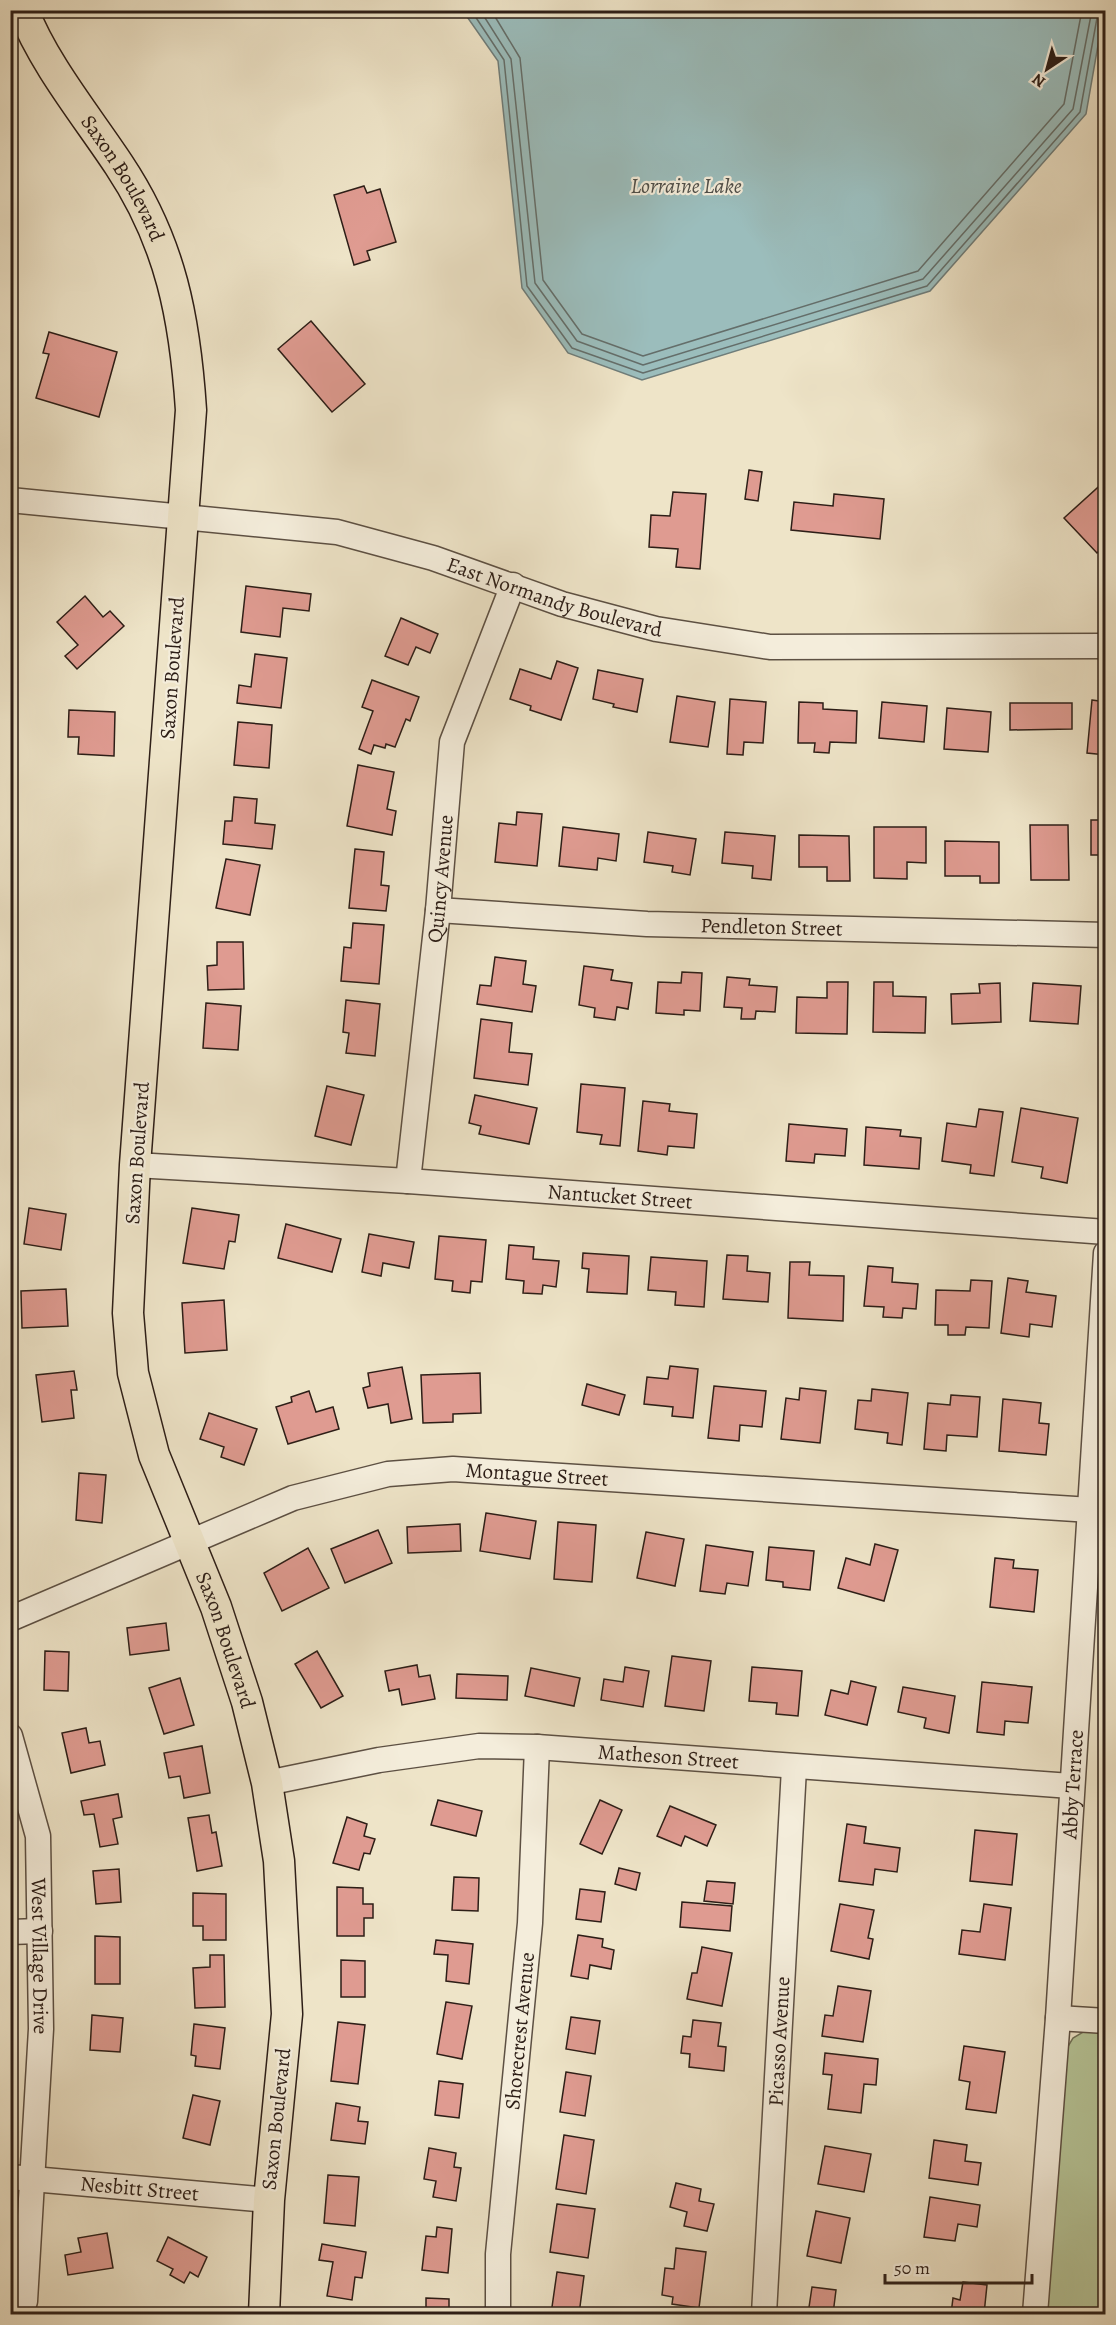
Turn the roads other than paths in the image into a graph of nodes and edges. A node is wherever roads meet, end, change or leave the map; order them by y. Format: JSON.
{"nodes":[{"id":1,"x":21,"y":21,"type":"edge"},
{"id":2,"x":10,"y":500,"type":"edge"},
{"id":3,"x":183,"y":515,"type":"junction"},
{"id":4,"x":513,"y":585,"type":"junction"},
{"id":5,"x":1106,"y":646,"type":"edge"},
{"id":6,"x":438,"y":910,"type":"junction"},
{"id":7,"x":1106,"y":934,"type":"edge"},
{"id":8,"x":135,"y":1165,"type":"junction"},
{"id":9,"x":408,"y":1182,"type":"junction"},
{"id":10,"x":1106,"y":1232,"type":"edge"},
{"id":11,"x":1106,"y":1253,"type":"edge"},
{"id":12,"x":1091,"y":1510,"type":"junction"},
{"id":13,"x":189,"y":1543,"type":"junction"},
{"id":14,"x":10,"y":1619,"type":"edge"},
{"id":15,"x":10,"y":1736,"type":"edge"},
{"id":16,"x":537,"y":1747,"type":"junction"},
{"id":17,"x":794,"y":1768,"type":"junction"},
{"id":18,"x":267,"y":1783,"type":"junction"},
{"id":19,"x":1071,"y":1786,"type":"junction"},
{"id":20,"x":39,"y":1931,"type":"junction"},
{"id":21,"x":10,"y":1932,"type":"edge"},
{"id":22,"x":1058,"y":2018,"type":"junction"},
{"id":23,"x":1106,"y":2021,"type":"edge"},
{"id":24,"x":21,"y":2177,"type":"edge"},
{"id":25,"x":268,"y":2200,"type":"junction"},
{"id":26,"x":21,"y":2314,"type":"edge"},
{"id":27,"x":264,"y":2314,"type":"edge"},
{"id":28,"x":498,"y":2314,"type":"edge"},
{"id":29,"x":764,"y":2314,"type":"edge"},
{"id":30,"x":1035,"y":2314,"type":"edge"}],
"edges":[{"from":1,"to":3,"type":"main road","name":"Saxon Boulevard"},
{"from":2,"to":3,"type":"street","name":"East Normandy Boulevard"},
{"from":3,"to":4,"type":"street","name":"East Normandy Boulevard"},
{"from":3,"to":8,"type":"main road","name":"Saxon Boulevard"},
{"from":4,"to":5,"type":"street","name":"East Normandy Boulevard"},
{"from":4,"to":6,"type":"street","name":"Quincy Avenue"},
{"from":6,"to":7,"type":"street","name":"Pendleton Street"},
{"from":6,"to":9,"type":"street","name":"Quincy Avenue"},
{"from":8,"to":9,"type":"street","name":"Nantucket Street"},
{"from":8,"to":13,"type":"main road","name":"Saxon Boulevard"},
{"from":9,"to":10,"type":"street","name":"Nantucket Street"},
{"from":11,"to":12,"type":"street","name":"Abby Terrace"},
{"from":12,"to":13,"type":"street","name":"Montague Street"},
{"from":12,"to":19,"type":"street","name":"Abby Terrace"},
{"from":13,"to":14,"type":"street","name":"Montague Street"},
{"from":13,"to":18,"type":"main road","name":"Saxon Boulevard"},
{"from":15,"to":20,"type":"street","name":"West Village Drive"},
{"from":16,"to":17,"type":"street","name":"Matheson Street"},
{"from":16,"to":18,"type":"street","name":"Matheson Street"},
{"from":16,"to":28,"type":"street","name":"Shorecrest Avenue"},
{"from":17,"to":19,"type":"street","name":"Matheson Street"},
{"from":17,"to":29,"type":"street","name":"Picasso Avenue"},
{"from":18,"to":25,"type":"main road","name":"Saxon Boulevard"},
{"from":19,"to":22,"type":"street","name":"Abby Terrace"},
{"from":20,"to":21,"type":"street"},
{"from":20,"to":24,"type":"street","name":"West Village Drive"},
{"from":22,"to":23,"type":"street"},
{"from":22,"to":30,"type":"street","name":"Abby Terrace"},
{"from":24,"to":25,"type":"street","name":"Nesbitt Street"},
{"from":24,"to":26,"type":"street","name":"West Village Drive"},
{"from":25,"to":27,"type":"main road","name":"Saxon Boulevard"}]}
